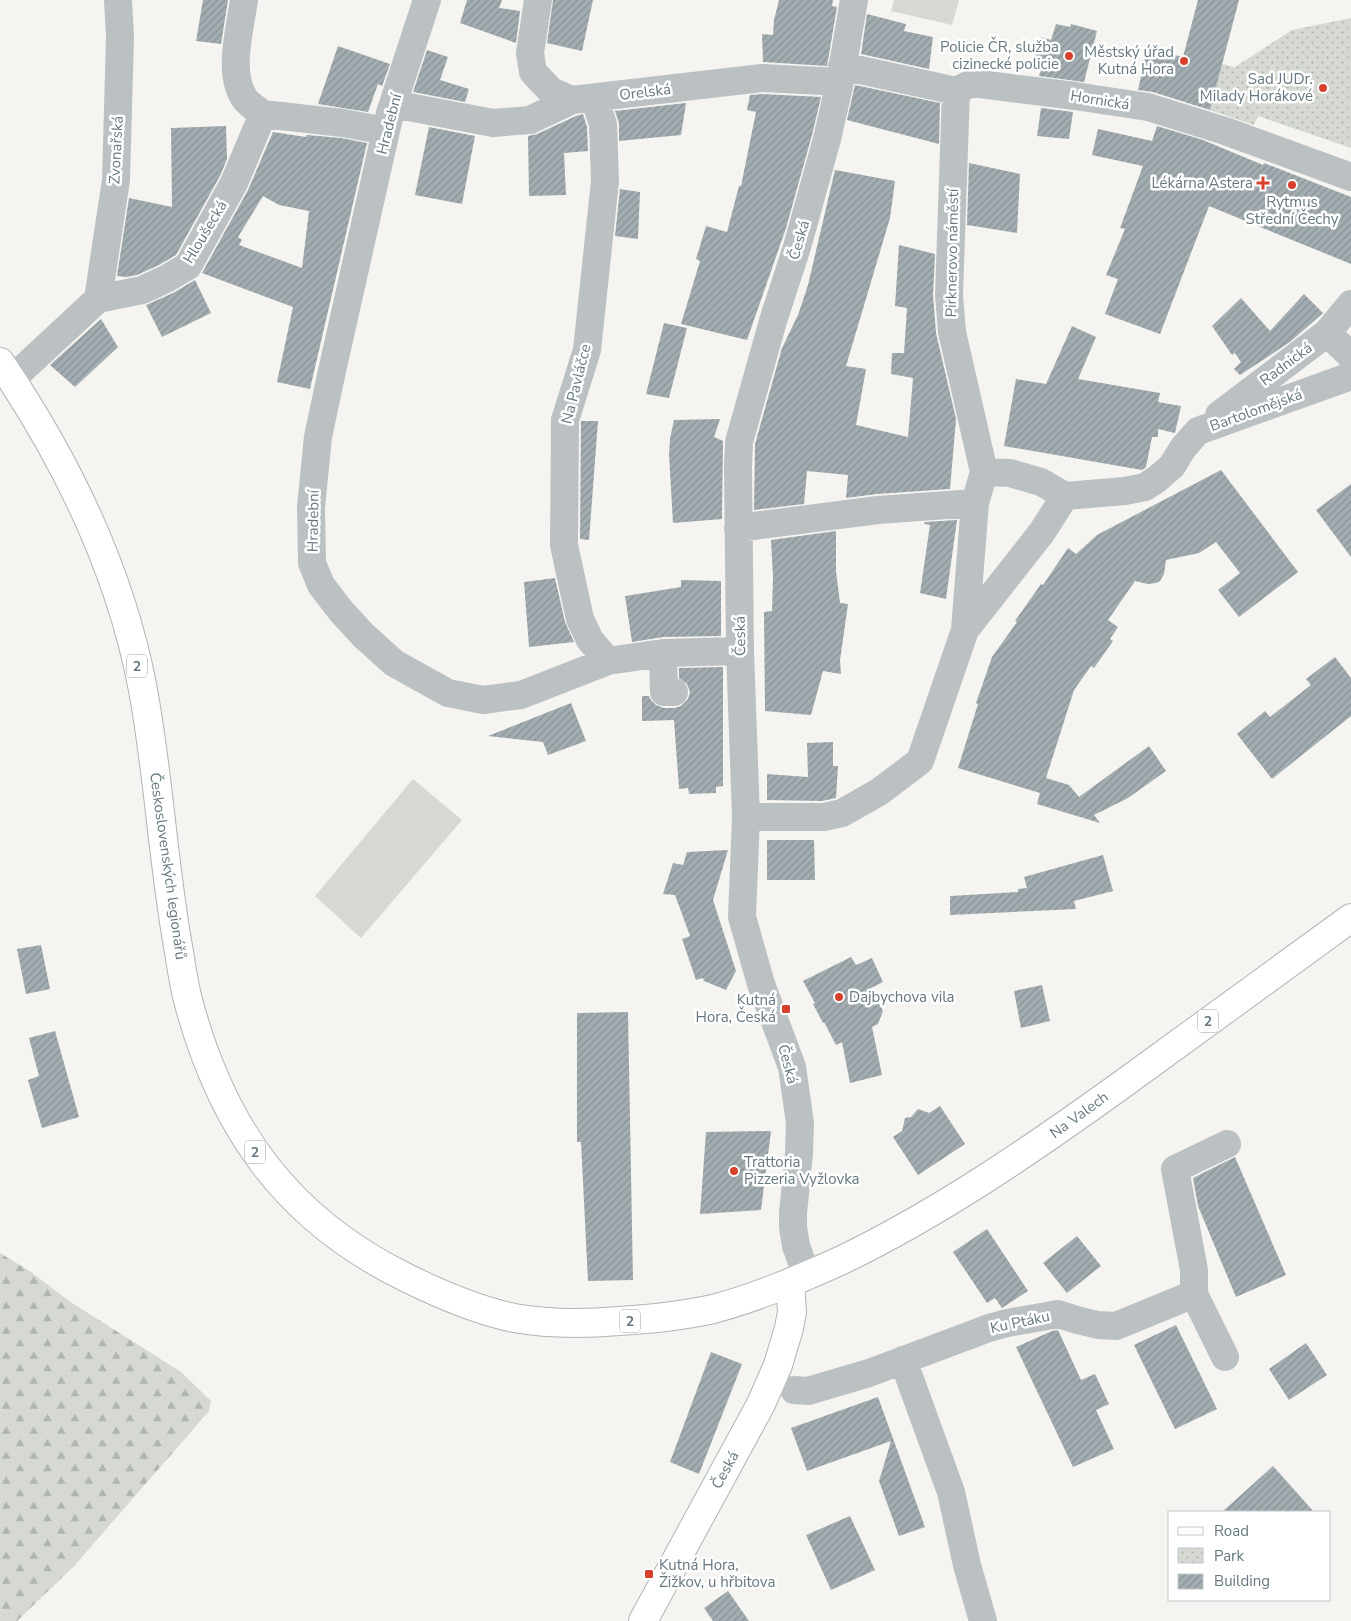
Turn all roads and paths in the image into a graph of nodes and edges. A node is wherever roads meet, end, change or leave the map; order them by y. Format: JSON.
{"nodes":[{"id":1,"x":118,"y":0,"type":"edge"},
{"id":2,"x":244,"y":0,"type":"edge"},
{"id":3,"x":427,"y":0,"type":"edge"},
{"id":4,"x":538,"y":0,"type":"edge"},
{"id":5,"x":854,"y":0,"type":"edge"},
{"id":6,"x":841,"y":74,"type":"junction"},
{"id":7,"x":956,"y":90,"type":"junction"},
{"id":8,"x":583,"y":99,"type":"junction"},
{"id":9,"x":263,"y":114,"type":"junction"},
{"id":10,"x":395,"y":117,"type":"junction"},
{"id":11,"x":1351,"y":177,"type":"edge"},
{"id":12,"x":98,"y":299,"type":"junction"},
{"id":13,"x":1351,"y":304,"type":"edge"},
{"id":14,"x":1327,"y":333,"type":"junction"},
{"id":15,"x":1351,"y":356,"type":"edge"},
{"id":16,"x":6,"y":371,"type":"edge"},
{"id":17,"x":1351,"y":376,"type":"edge"},
{"id":18,"x":1198,"y":431,"type":"junction"},
{"id":19,"x":984,"y":472,"type":"junction"},
{"id":20,"x":1065,"y":496,"type":"junction"},
{"id":21,"x":975,"y":503,"type":"junction"},
{"id":22,"x":738,"y":528,"type":"junction"},
{"id":23,"x":965,"y":630,"type":"junction"},
{"id":24,"x":740,"y":651,"type":"junction"},
{"id":25,"x":664,"y":653,"type":"junction"},
{"id":26,"x":608,"y":661,"type":"junction"},
{"id":27,"x":674,"y":692,"type":"dead end"},
{"id":28,"x":746,"y":817,"type":"junction"},
{"id":29,"x":1351,"y":918,"type":"edge"},
{"id":30,"x":1227,"y":1144,"type":"dead end"},
{"id":31,"x":798,"y":1280,"type":"junction"},
{"id":32,"x":1194,"y":1294,"type":"junction"},
{"id":33,"x":1225,"y":1357,"type":"dead end"},
{"id":34,"x":903,"y":1360,"type":"junction"},
{"id":35,"x":794,"y":1390,"type":"dead end"},
{"id":36,"x":643,"y":1621,"type":"edge"},
{"id":37,"x":982,"y":1621,"type":"edge"}],
"edges":[{"from":1,"to":12,"type":"street","name":"Zvonařská"},
{"from":2,"to":9,"type":"street"},
{"from":3,"to":10,"type":"street","name":"Hradební"},
{"from":4,"to":8,"type":"street"},
{"from":5,"to":6,"type":"street","name":"Česká"},
{"from":6,"to":7,"type":"street","name":"Hornická"},
{"from":6,"to":8,"type":"street","name":"Orelská"},
{"from":6,"to":22,"type":"street","name":"Česká"},
{"from":7,"to":11,"type":"street","name":"Hornická"},
{"from":7,"to":19,"type":"street","name":"Pirknerovo náměstí"},
{"from":8,"to":10,"type":"street"},
{"from":8,"to":26,"type":"street","name":"Na Pavláčce"},
{"from":9,"to":10,"type":"street"},
{"from":9,"to":12,"type":"street","name":"Hloušecká"},
{"from":10,"to":26,"type":"street","name":"Hradební"},
{"from":12,"to":16,"type":"street"},
{"from":13,"to":14,"type":"street","name":"Radnická"},
{"from":14,"to":15,"type":"street","name":"Radnická"},
{"from":14,"to":18,"type":"street","name":"Radnická"},
{"from":16,"to":31,"type":"main road","name":"Československých legionářů","number":"2"},
{"from":17,"to":18,"type":"street","name":"Bartolomějská"},
{"from":18,"to":20,"type":"street","name":"Bartolomějská"},
{"from":19,"to":20,"type":"street"},
{"from":19,"to":21,"type":"street","name":"Pirknerovo náměstí"},
{"from":20,"to":23,"type":"street","name":"Pirknerovo náměstí"},
{"from":21,"to":22,"type":"street"},
{"from":21,"to":23,"type":"street","name":"Pirknerovo náměstí"},
{"from":22,"to":24,"type":"street","name":"Česká"},
{"from":23,"to":28,"type":"street","name":"Pirknerovo náměstí"},
{"from":24,"to":25,"type":"street","name":"Hradební"},
{"from":24,"to":28,"type":"street","name":"Česká"},
{"from":25,"to":26,"type":"street","name":"Hradební"},
{"from":25,"to":27,"type":"street"},
{"from":28,"to":31,"type":"street","name":"Česká"},
{"from":29,"to":31,"type":"main road","name":"Na Valech","number":"2"},
{"from":30,"to":32,"type":"street"},
{"from":31,"to":36,"type":"main road","name":"Česká"},
{"from":32,"to":33,"type":"street"},
{"from":32,"to":34,"type":"street","name":"Ku Ptáku"},
{"from":34,"to":35,"type":"street","name":"Ku Ptáku"},
{"from":34,"to":37,"type":"street"}]}
